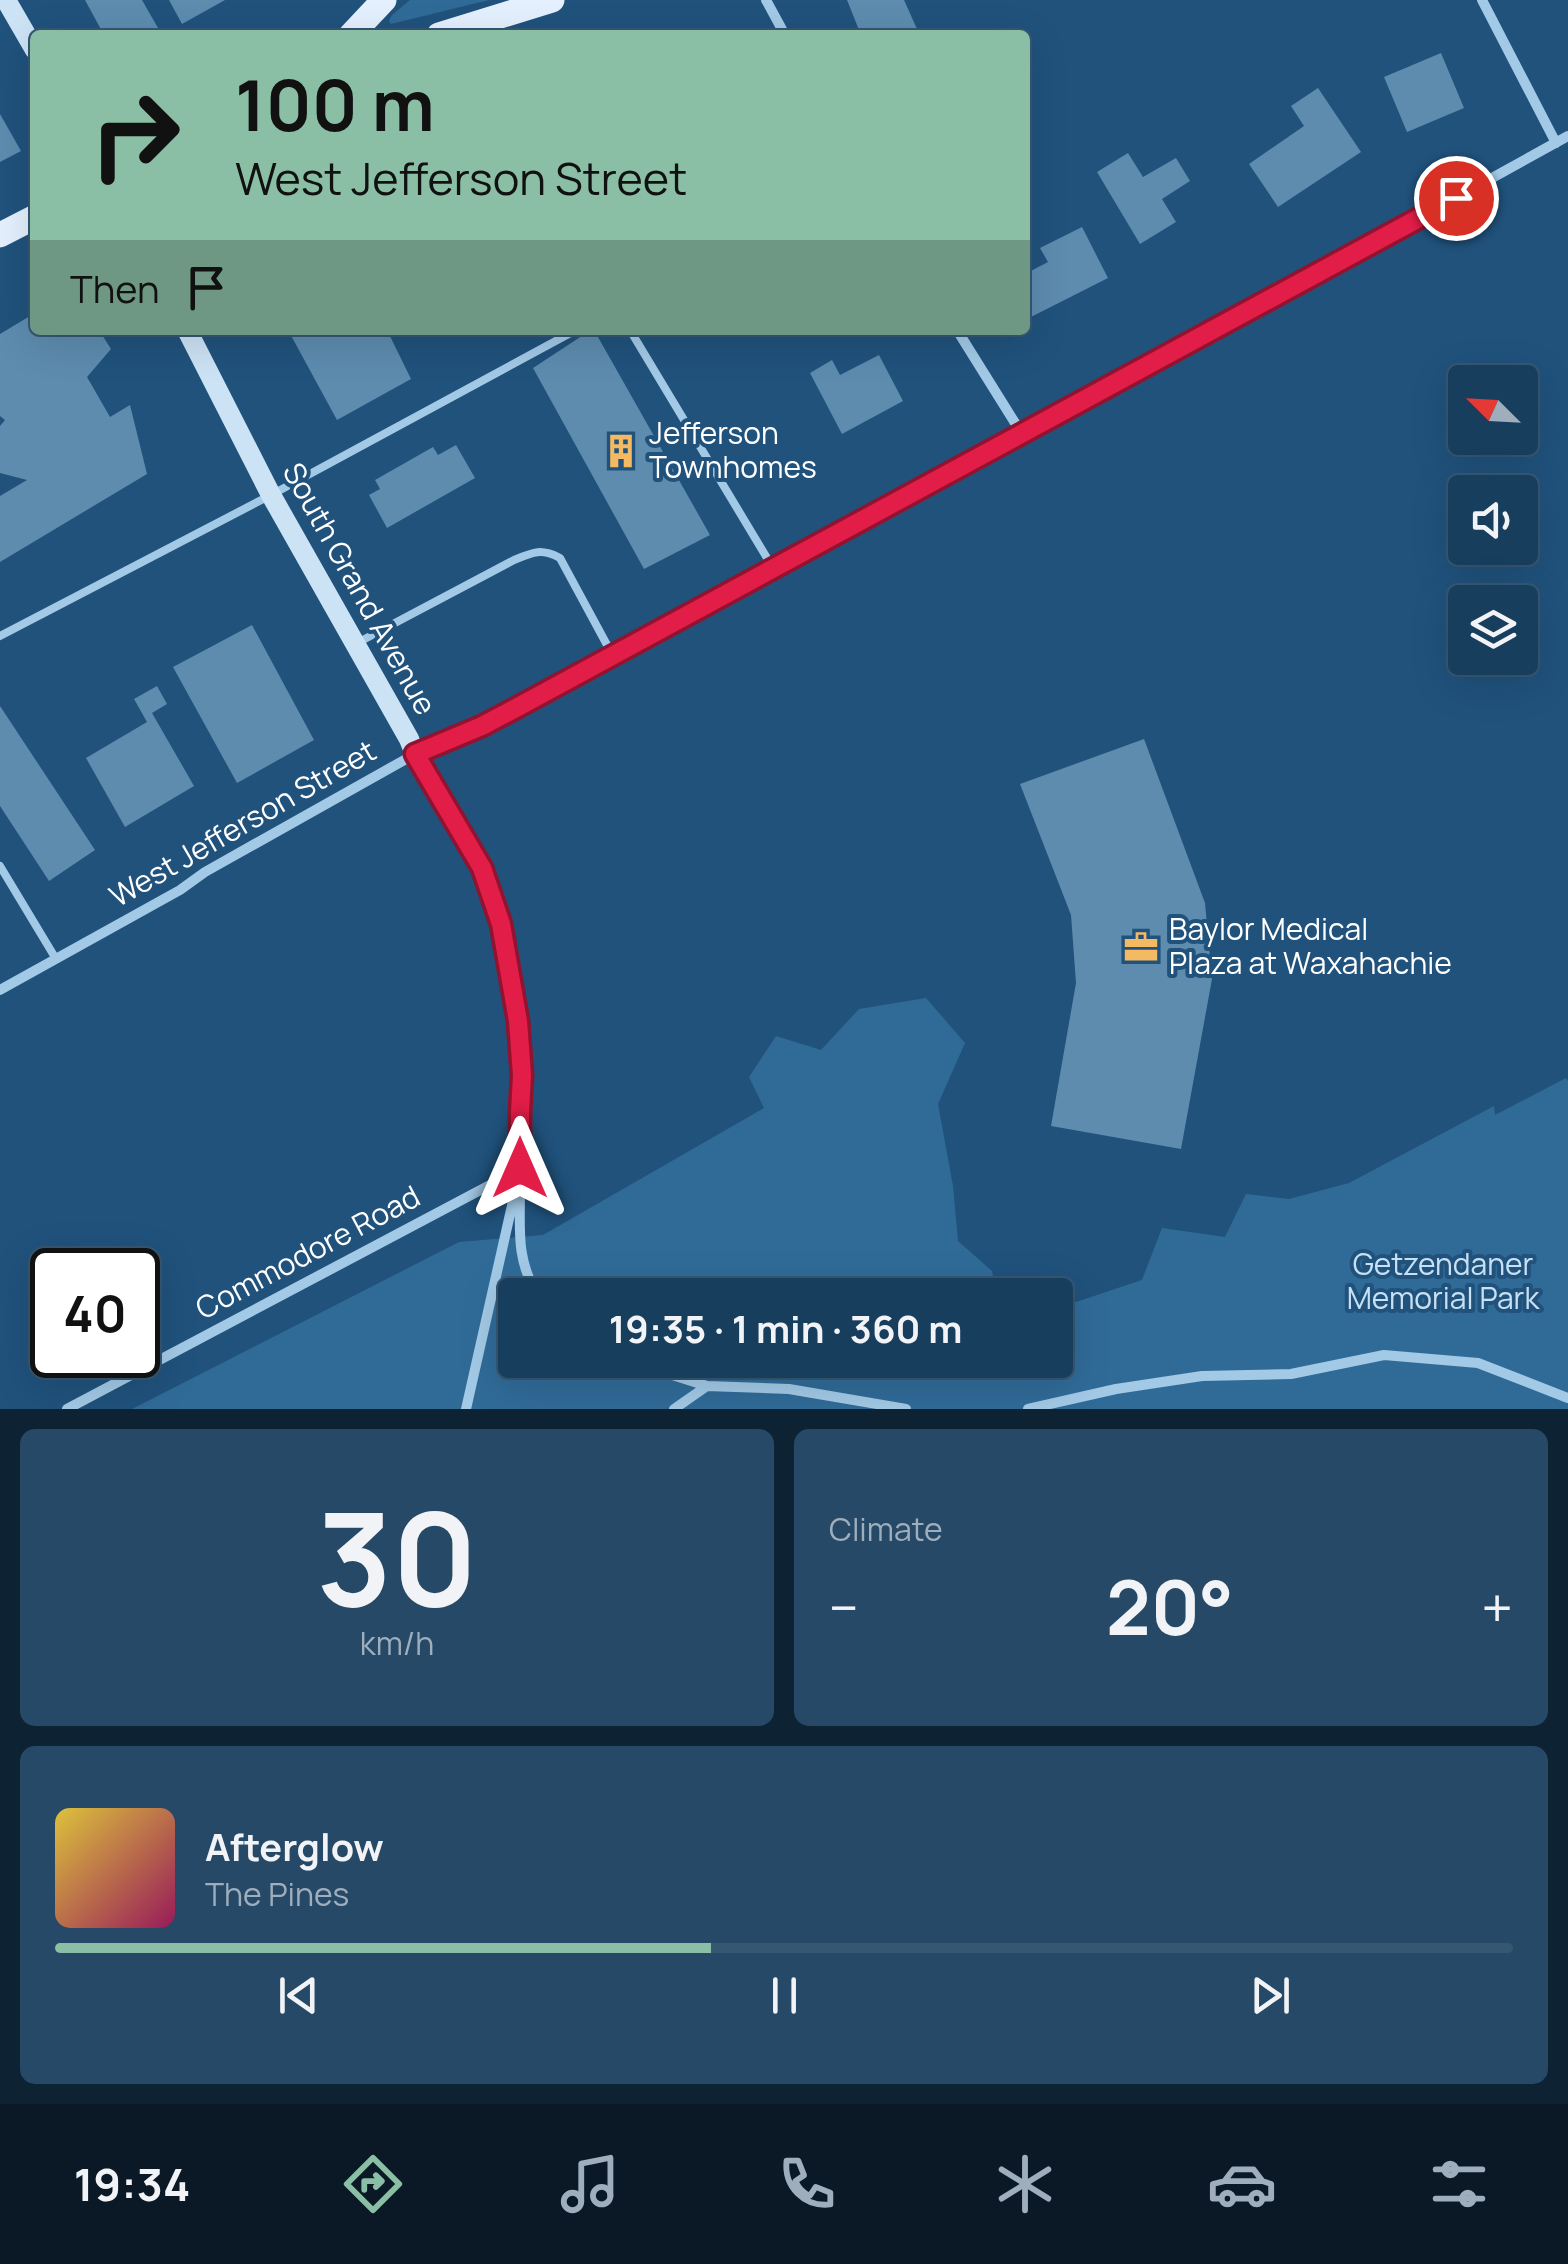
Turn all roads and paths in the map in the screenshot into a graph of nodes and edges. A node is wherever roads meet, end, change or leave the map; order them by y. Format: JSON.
{"nodes":[{"id":1,"x":6,"y":0,"type":"edge"},
{"id":2,"x":384,"y":0,"type":"edge"},
{"id":3,"x":552,"y":0,"type":"edge"},
{"id":4,"x":766,"y":0,"type":"edge"},
{"id":5,"x":1482,"y":0,"type":"edge"},
{"id":6,"x":357,"y":30,"type":"edge"},
{"id":7,"x":455,"y":30,"type":"edge"},
{"id":8,"x":782,"y":30,"type":"edge"},
{"id":9,"x":30,"y":41,"type":"edge"},
{"id":10,"x":1568,"y":136,"type":"edge"},
{"id":11,"x":1556,"y":143,"type":"junction"},
{"id":12,"x":30,"y":220,"type":"edge"},
{"id":13,"x":0,"y":235,"type":"edge"},
{"id":14,"x":190,"y":335,"type":"edge"},
{"id":15,"x":567,"y":335,"type":"edge"},
{"id":16,"x":633,"y":335,"type":"edge"},
{"id":17,"x":960,"y":335,"type":"edge"},
{"id":18,"x":1022,"y":434,"type":"junction"},
{"id":19,"x":270,"y":495,"type":"junction"},
{"id":20,"x":773,"y":568,"type":"junction"},
{"id":21,"x":0,"y":636,"type":"edge"},
{"id":22,"x":355,"y":644,"type":"junction"},
{"id":23,"x":613,"y":656,"type":"junction"},
{"id":24,"x":415,"y":754,"type":"junction"},
{"id":25,"x":0,"y":866,"type":"edge"},
{"id":26,"x":56,"y":959,"type":"junction"},
{"id":27,"x":0,"y":990,"type":"edge"},
{"id":28,"x":520,"y":1168,"type":"junction"},
{"id":29,"x":528,"y":1278,"type":"edge"},
{"id":30,"x":681,"y":1378,"type":"edge"},
{"id":31,"x":707,"y":1386,"type":"junction"},
{"id":32,"x":1568,"y":1398,"type":"edge"},
{"id":33,"x":68,"y":1409,"type":"edge"},
{"id":34,"x":466,"y":1409,"type":"edge"},
{"id":35,"x":674,"y":1409,"type":"edge"},
{"id":36,"x":906,"y":1409,"type":"edge"},
{"id":37,"x":1028,"y":1409,"type":"edge"}],
"edges":[{"from":1,"to":9,"type":"street"},
{"from":2,"to":6,"type":"main road"},
{"from":3,"to":7,"type":"main road"},
{"from":4,"to":8,"type":"street"},
{"from":5,"to":11,"type":"street"},
{"from":10,"to":11,"type":"street","name":"West Jefferson Street"},
{"from":11,"to":18,"type":"street","name":"West Jefferson Street"},
{"from":12,"to":13,"type":"main road"},
{"from":14,"to":19,"type":"street","name":"South Grand Avenue"},
{"from":15,"to":19,"type":"lane"},
{"from":16,"to":20,"type":"lane"},
{"from":17,"to":18,"type":"street"},
{"from":18,"to":20,"type":"street","name":"West Jefferson Street"},
{"from":19,"to":21,"type":"lane"},
{"from":19,"to":22,"type":"street","name":"South Grand Avenue"},
{"from":20,"to":23,"type":"street","name":"West Jefferson Street"},
{"from":22,"to":23,"type":"lane"},
{"from":22,"to":24,"type":"street","name":"South Grand Avenue"},
{"from":23,"to":24,"type":"street","name":"West Jefferson Street"},
{"from":24,"to":26,"type":"street","name":"West Jefferson Street"},
{"from":24,"to":28,"type":"street","name":"South Grand Avenue"},
{"from":25,"to":26,"type":"lane"},
{"from":26,"to":27,"type":"street","name":"West Jefferson Street"},
{"from":28,"to":29,"type":"street"},
{"from":28,"to":33,"type":"street","name":"Commodore Road"},
{"from":28,"to":34,"type":"street"},
{"from":30,"to":31,"type":"street"},
{"from":31,"to":35,"type":"street"},
{"from":31,"to":36,"type":"street"},
{"from":32,"to":37,"type":"street"}]}
